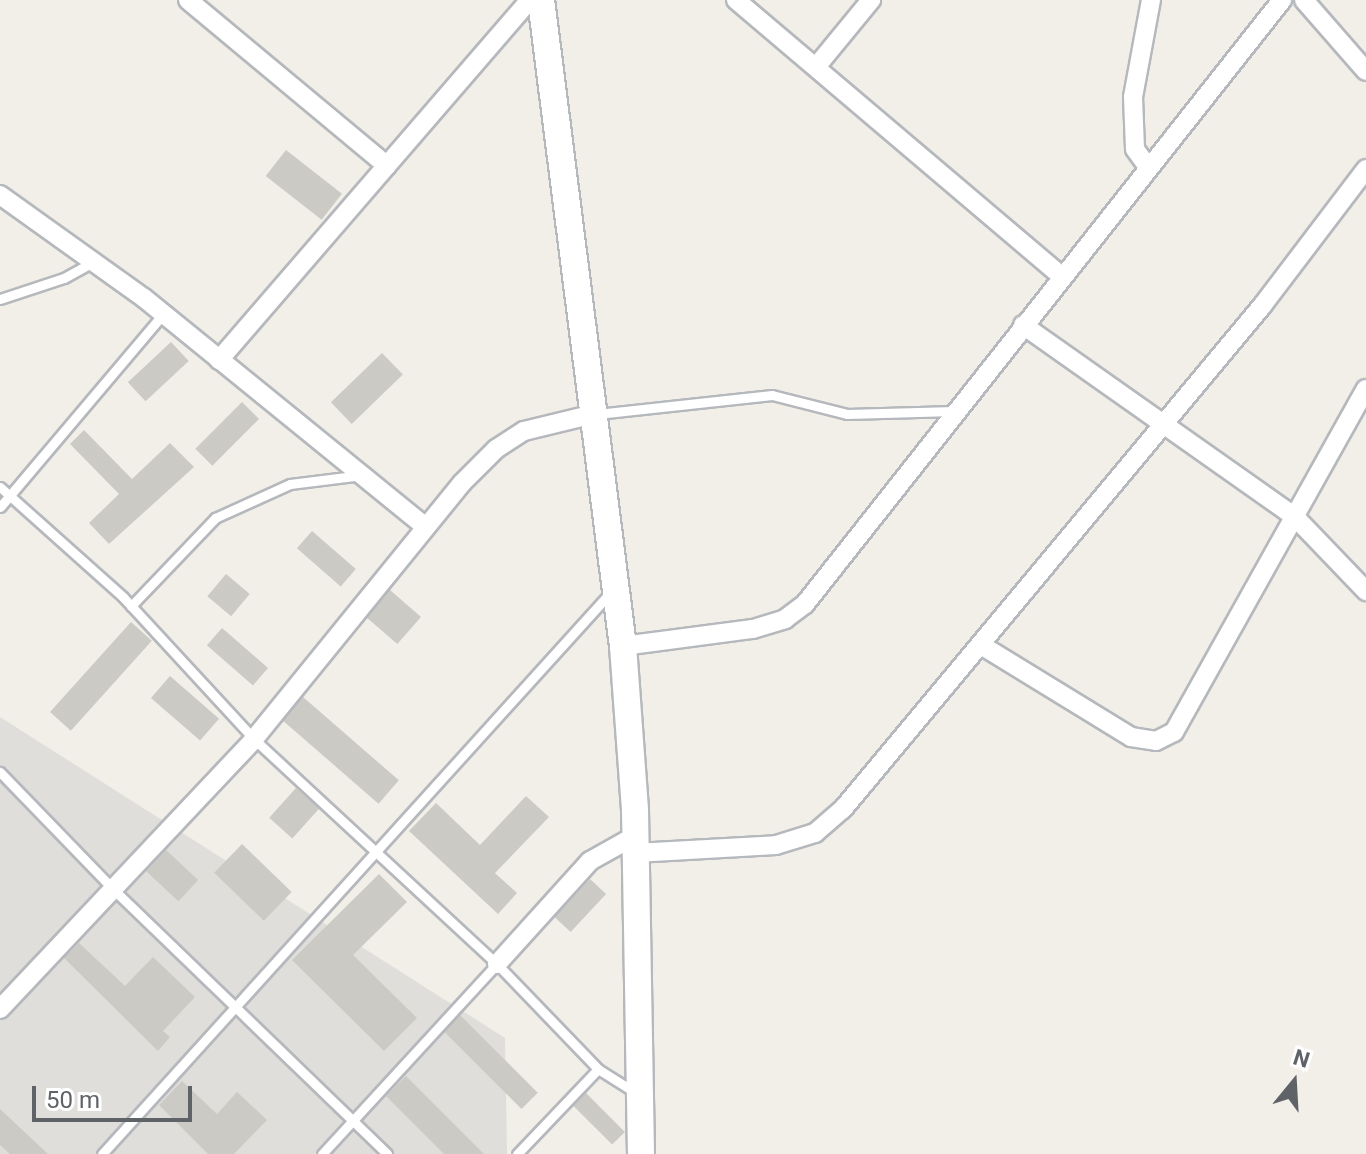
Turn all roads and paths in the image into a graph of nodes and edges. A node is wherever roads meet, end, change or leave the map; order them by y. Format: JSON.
{"nodes":[{"id":1,"x":188,"y":0,"type":"edge"},
{"id":2,"x":530,"y":0,"type":"edge"},
{"id":3,"x":541,"y":0,"type":"edge"},
{"id":4,"x":736,"y":0,"type":"edge"},
{"id":5,"x":871,"y":0,"type":"edge"},
{"id":6,"x":1151,"y":0,"type":"edge"},
{"id":7,"x":1282,"y":0,"type":"edge"},
{"id":8,"x":1304,"y":0,"type":"edge"},
{"id":9,"x":816,"y":67,"type":"junction"},
{"id":10,"x":1366,"y":71,"type":"edge"},
{"id":11,"x":387,"y":166,"type":"junction"},
{"id":12,"x":1148,"y":167,"type":"junction"},
{"id":13,"x":1366,"y":169,"type":"edge"},
{"id":14,"x":0,"y":195,"type":"edge"},
{"id":15,"x":93,"y":261,"type":"junction"},
{"id":16,"x":1061,"y":276,"type":"junction"},
{"id":17,"x":0,"y":299,"type":"edge"},
{"id":18,"x":163,"y":314,"type":"junction"},
{"id":19,"x":1023,"y":325,"type":"junction"},
{"id":20,"x":219,"y":360,"type":"junction"},
{"id":21,"x":1366,"y":389,"type":"edge"},
{"id":22,"x":957,"y":411,"type":"junction"},
{"id":23,"x":594,"y":414,"type":"junction"},
{"id":24,"x":1165,"y":423,"type":"junction"},
{"id":25,"x":362,"y":475,"type":"junction"},
{"id":26,"x":0,"y":487,"type":"edge"},
{"id":27,"x":11,"y":495,"type":"junction"},
{"id":28,"x":0,"y":507,"type":"edge"},
{"id":29,"x":1295,"y":517,"type":"junction"},
{"id":30,"x":426,"y":527,"type":"junction"},
{"id":31,"x":616,"y":587,"type":"junction"},
{"id":32,"x":1366,"y":591,"type":"edge"},
{"id":33,"x":131,"y":606,"type":"junction"},
{"id":34,"x":981,"y":645,"type":"junction"},
{"id":35,"x":623,"y":646,"type":"junction"},
{"id":36,"x":254,"y":739,"type":"junction"},
{"id":37,"x":0,"y":772,"type":"edge"},
{"id":38,"x":635,"y":844,"type":"junction"},
{"id":39,"x":379,"y":851,"type":"junction"},
{"id":40,"x":113,"y":889,"type":"junction"},
{"id":41,"x":497,"y":964,"type":"junction"},
{"id":42,"x":233,"y":1006,"type":"junction"},
{"id":43,"x":0,"y":1009,"type":"edge"},
{"id":44,"x":598,"y":1069,"type":"junction"},
{"id":45,"x":636,"y":1093,"type":"junction"},
{"id":46,"x":352,"y":1121,"type":"junction"},
{"id":47,"x":102,"y":1154,"type":"edge"},
{"id":48,"x":322,"y":1154,"type":"edge"},
{"id":49,"x":387,"y":1154,"type":"edge"},
{"id":50,"x":517,"y":1154,"type":"edge"},
{"id":51,"x":641,"y":1154,"type":"edge"}],
"edges":[{"from":1,"to":11,"type":"street"},
{"from":2,"to":11,"type":"street"},
{"from":3,"to":23,"type":"street"},
{"from":4,"to":9,"type":"street"},
{"from":5,"to":9,"type":"street"},
{"from":6,"to":12,"type":"street"},
{"from":7,"to":12,"type":"street"},
{"from":8,"to":10,"type":"street"},
{"from":9,"to":16,"type":"street"},
{"from":11,"to":20,"type":"street"},
{"from":12,"to":16,"type":"street"},
{"from":13,"to":24,"type":"street"},
{"from":14,"to":15,"type":"street"},
{"from":15,"to":17,"type":"lane"},
{"from":15,"to":18,"type":"street"},
{"from":16,"to":19,"type":"street"},
{"from":18,"to":20,"type":"street"},
{"from":18,"to":27,"type":"lane"},
{"from":19,"to":22,"type":"street"},
{"from":19,"to":24,"type":"street"},
{"from":20,"to":25,"type":"street"},
{"from":21,"to":29,"type":"street"},
{"from":22,"to":23,"type":"lane"},
{"from":22,"to":35,"type":"street"},
{"from":23,"to":30,"type":"street"},
{"from":23,"to":31,"type":"street"},
{"from":24,"to":29,"type":"street"},
{"from":24,"to":34,"type":"street"},
{"from":25,"to":30,"type":"street"},
{"from":25,"to":33,"type":"lane"},
{"from":26,"to":27,"type":"lane"},
{"from":27,"to":28,"type":"lane"},
{"from":27,"to":33,"type":"lane"},
{"from":29,"to":32,"type":"street"},
{"from":29,"to":34,"type":"street"},
{"from":30,"to":36,"type":"street"},
{"from":31,"to":35,"type":"street"},
{"from":31,"to":39,"type":"lane"},
{"from":33,"to":36,"type":"lane"},
{"from":34,"to":38,"type":"street"},
{"from":35,"to":38,"type":"street"},
{"from":36,"to":39,"type":"lane"},
{"from":36,"to":40,"type":"street"},
{"from":37,"to":40,"type":"lane"},
{"from":38,"to":41,"type":"street"},
{"from":38,"to":45,"type":"street"},
{"from":39,"to":41,"type":"lane"},
{"from":39,"to":42,"type":"lane"},
{"from":40,"to":42,"type":"lane"},
{"from":40,"to":43,"type":"street"},
{"from":41,"to":44,"type":"lane"},
{"from":41,"to":46,"type":"lane"},
{"from":42,"to":46,"type":"lane"},
{"from":42,"to":47,"type":"lane"},
{"from":44,"to":45,"type":"lane"},
{"from":44,"to":50,"type":"lane"},
{"from":45,"to":51,"type":"street"},
{"from":46,"to":48,"type":"lane"},
{"from":46,"to":49,"type":"lane"}]}
